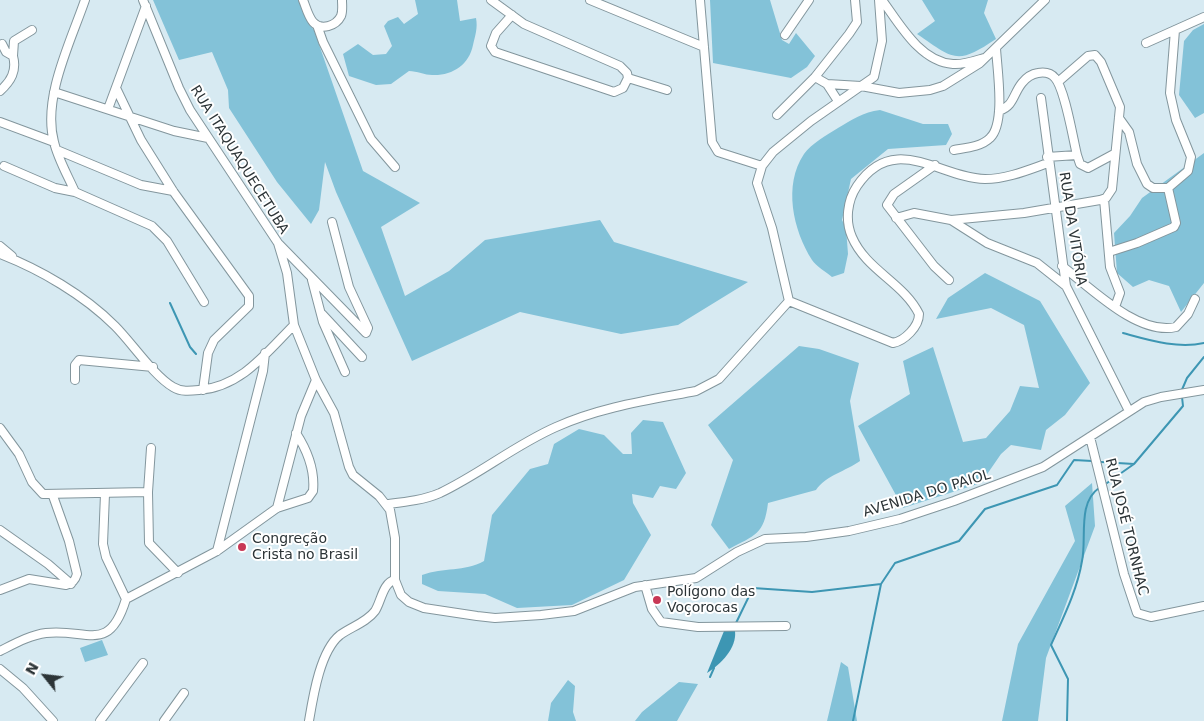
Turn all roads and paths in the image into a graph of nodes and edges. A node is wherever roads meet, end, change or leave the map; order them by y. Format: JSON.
{"nodes":[{"id":1,"x":85,"y":0,"type":"edge"},
{"id":2,"x":303,"y":0,"type":"edge"},
{"id":3,"x":342,"y":0,"type":"edge"},
{"id":4,"x":491,"y":0,"type":"edge"},
{"id":5,"x":590,"y":0,"type":"edge"},
{"id":6,"x":700,"y":0,"type":"edge"},
{"id":7,"x":809,"y":0,"type":"edge"},
{"id":8,"x":855,"y":0,"type":"edge"},
{"id":9,"x":880,"y":0,"type":"edge"},
{"id":10,"x":1045,"y":0,"type":"edge"},
{"id":11,"x":145,"y":3,"type":"edge"},
{"id":12,"x":512,"y":15,"type":"junction"},
{"id":13,"x":1204,"y":17,"type":"edge"},
{"id":14,"x":317,"y":25,"type":"junction"},
{"id":15,"x":32,"y":30,"type":"dead end"},
{"id":16,"x":1175,"y":30,"type":"junction"},
{"id":17,"x":785,"y":35,"type":"dead end"},
{"id":18,"x":1146,"y":43,"type":"dead end"},
{"id":19,"x":2,"y":44,"type":"dead end"},
{"id":20,"x":704,"y":47,"type":"junction"},
{"id":21,"x":996,"y":48,"type":"junction"},
{"id":22,"x":984,"y":58,"type":"junction"},
{"id":23,"x":14,"y":60,"type":"junction"},
{"id":24,"x":815,"y":77,"type":"junction"},
{"id":25,"x":628,"y":78,"type":"junction"},
{"id":26,"x":1058,"y":82,"type":"junction"},
{"id":27,"x":827,"y":84,"type":"junction"},
{"id":28,"x":861,"y":86,"type":"junction"},
{"id":29,"x":116,"y":88,"type":"junction"},
{"id":30,"x":666,"y":90,"type":"dead end"},
{"id":31,"x":0,"y":91,"type":"edge"},
{"id":32,"x":54,"y":92,"type":"junction"},
{"id":33,"x":1041,"y":98,"type":"dead end"},
{"id":34,"x":838,"y":101,"type":"junction"},
{"id":35,"x":108,"y":109,"type":"junction"},
{"id":36,"x":999,"y":111,"type":"junction"},
{"id":37,"x":777,"y":115,"type":"dead end"},
{"id":38,"x":130,"y":116,"type":"junction"},
{"id":39,"x":1119,"y":118,"type":"junction"},
{"id":40,"x":0,"y":122,"type":"edge"},
{"id":41,"x":208,"y":138,"type":"junction"},
{"id":42,"x":54,"y":142,"type":"junction"},
{"id":43,"x":57,"y":150,"type":"junction"},
{"id":44,"x":954,"y":150,"type":"dead end"},
{"id":45,"x":1114,"y":154,"type":"junction"},
{"id":46,"x":1077,"y":155,"type":"junction"},
{"id":47,"x":1048,"y":160,"type":"junction"},
{"id":48,"x":935,"y":165,"type":"junction"},
{"id":49,"x":4,"y":166,"type":"dead end"},
{"id":50,"x":762,"y":166,"type":"junction"},
{"id":51,"x":395,"y":167,"type":"dead end"},
{"id":52,"x":1168,"y":188,"type":"junction"},
{"id":53,"x":173,"y":191,"type":"junction"},
{"id":54,"x":75,"y":192,"type":"junction"},
{"id":55,"x":1104,"y":199,"type":"junction"},
{"id":56,"x":1054,"y":208,"type":"junction"},
{"id":57,"x":896,"y":218,"type":"junction"},
{"id":58,"x":950,"y":220,"type":"junction"},
{"id":59,"x":332,"y":222,"type":"dead end"},
{"id":60,"x":278,"y":243,"type":"junction"},
{"id":61,"x":0,"y":246,"type":"edge"},
{"id":62,"x":1109,"y":252,"type":"junction"},
{"id":63,"x":0,"y":254,"type":"edge"},
{"id":64,"x":19,"y":261,"type":"junction"},
{"id":65,"x":299,"y":264,"type":"junction"},
{"id":66,"x":1062,"y":266,"type":"junction"},
{"id":67,"x":287,"y":274,"type":"junction"},
{"id":68,"x":312,"y":278,"type":"junction"},
{"id":69,"x":949,"y":280,"type":"dead end"},
{"id":70,"x":1066,"y":286,"type":"junction"},
{"id":71,"x":1195,"y":299,"type":"dead end"},
{"id":72,"x":789,"y":301,"type":"junction"},
{"id":73,"x":204,"y":302,"type":"dead end"},
{"id":74,"x":1114,"y":307,"type":"junction"},
{"id":75,"x":320,"y":312,"type":"junction"},
{"id":76,"x":294,"y":326,"type":"junction"},
{"id":77,"x":265,"y":353,"type":"junction"},
{"id":78,"x":362,"y":357,"type":"dead end"},
{"id":79,"x":153,"y":367,"type":"junction"},
{"id":80,"x":345,"y":372,"type":"dead end"},
{"id":81,"x":75,"y":380,"type":"dead end"},
{"id":82,"x":316,"y":380,"type":"junction"},
{"id":83,"x":203,"y":390,"type":"junction"},
{"id":84,"x":1204,"y":390,"type":"edge"},
{"id":85,"x":1128,"y":410,"type":"junction"},
{"id":86,"x":0,"y":428,"type":"edge"},
{"id":87,"x":296,"y":433,"type":"junction"},
{"id":88,"x":1090,"y":437,"type":"junction"},
{"id":89,"x":151,"y":448,"type":"dead end"},
{"id":90,"x":148,"y":492,"type":"junction"},
{"id":91,"x":105,"y":494,"type":"junction"},
{"id":92,"x":53,"y":496,"type":"junction"},
{"id":93,"x":388,"y":504,"type":"junction"},
{"id":94,"x":277,"y":508,"type":"junction"},
{"id":95,"x":0,"y":530,"type":"edge"},
{"id":96,"x":217,"y":551,"type":"junction"},
{"id":97,"x":178,"y":573,"type":"junction"},
{"id":98,"x":395,"y":580,"type":"junction"},
{"id":99,"x":71,"y":584,"type":"junction"},
{"id":100,"x":645,"y":585,"type":"junction"},
{"id":101,"x":0,"y":590,"type":"edge"},
{"id":102,"x":126,"y":599,"type":"junction"},
{"id":103,"x":1204,"y":606,"type":"edge"},
{"id":104,"x":786,"y":626,"type":"dead end"},
{"id":105,"x":0,"y":651,"type":"edge"},
{"id":106,"x":143,"y":663,"type":"dead end"},
{"id":107,"x":0,"y":669,"type":"edge"},
{"id":108,"x":184,"y":693,"type":"dead end"},
{"id":109,"x":53,"y":721,"type":"edge"},
{"id":110,"x":100,"y":721,"type":"edge"},
{"id":111,"x":164,"y":721,"type":"edge"},
{"id":112,"x":309,"y":721,"type":"edge"}],
"edges":[{"from":1,"to":32,"type":"street"},
{"from":2,"to":14,"type":"street"},
{"from":3,"to":14,"type":"street"},
{"from":4,"to":12,"type":"street"},
{"from":5,"to":20,"type":"street"},
{"from":6,"to":20,"type":"street"},
{"from":7,"to":17,"type":"street"},
{"from":8,"to":24,"type":"street"},
{"from":9,"to":22,"type":"street"},
{"from":9,"to":28,"type":"street"},
{"from":10,"to":21,"type":"street"},
{"from":11,"to":29,"type":"street"},
{"from":11,"to":41,"type":"street","name":"RUA ITAQUAQUECETUBA"},
{"from":12,"to":25,"type":"street"},
{"from":12,"to":25,"type":"street"},
{"from":13,"to":16,"type":"street"},
{"from":14,"to":51,"type":"street"},
{"from":15,"to":23,"type":"street"},
{"from":16,"to":18,"type":"street"},
{"from":16,"to":52,"type":"street"},
{"from":19,"to":23,"type":"street"},
{"from":20,"to":50,"type":"street"},
{"from":21,"to":22,"type":"street"},
{"from":21,"to":36,"type":"street"},
{"from":22,"to":28,"type":"street"},
{"from":23,"to":31,"type":"street"},
{"from":24,"to":27,"type":"street"},
{"from":24,"to":37,"type":"street"},
{"from":25,"to":30,"type":"street"},
{"from":26,"to":36,"type":"street"},
{"from":26,"to":39,"type":"street"},
{"from":26,"to":46,"type":"street"},
{"from":27,"to":28,"type":"street"},
{"from":27,"to":34,"type":"street"},
{"from":28,"to":34,"type":"street"},
{"from":29,"to":35,"type":"street"},
{"from":29,"to":38,"type":"street"},
{"from":32,"to":35,"type":"street"},
{"from":32,"to":42,"type":"street"},
{"from":33,"to":47,"type":"street","name":"RUA DA VITÓRIA"},
{"from":34,"to":50,"type":"street"},
{"from":35,"to":38,"type":"street"},
{"from":36,"to":44,"type":"street"},
{"from":38,"to":41,"type":"street"},
{"from":38,"to":53,"type":"street"},
{"from":39,"to":45,"type":"street"},
{"from":39,"to":52,"type":"street"},
{"from":40,"to":42,"type":"street"},
{"from":41,"to":60,"type":"street","name":"RUA ITAQUAQUECETUBA"},
{"from":42,"to":43,"type":"street"},
{"from":43,"to":53,"type":"street"},
{"from":43,"to":54,"type":"street"},
{"from":45,"to":46,"type":"street"},
{"from":45,"to":55,"type":"street"},
{"from":46,"to":47,"type":"street"},
{"from":47,"to":48,"type":"street"},
{"from":47,"to":56,"type":"street","name":"RUA DA VITÓRIA"},
{"from":48,"to":57,"type":"street"},
{"from":48,"to":72,"type":"street"},
{"from":49,"to":54,"type":"street"},
{"from":50,"to":72,"type":"street"},
{"from":52,"to":62,"type":"street"},
{"from":53,"to":83,"type":"street"},
{"from":54,"to":73,"type":"street"},
{"from":55,"to":56,"type":"street"},
{"from":55,"to":62,"type":"street"},
{"from":56,"to":58,"type":"street"},
{"from":56,"to":66,"type":"street","name":"RUA DA VITÓRIA"},
{"from":57,"to":58,"type":"street"},
{"from":57,"to":69,"type":"street"},
{"from":58,"to":70,"type":"street"},
{"from":59,"to":68,"type":"street"},
{"from":60,"to":65,"type":"street"},
{"from":60,"to":67,"type":"street","name":"RUA ITAQUAQUECETUBA"},
{"from":61,"to":64,"type":"street"},
{"from":62,"to":74,"type":"street"},
{"from":63,"to":64,"type":"street"},
{"from":64,"to":79,"type":"street"},
{"from":65,"to":67,"type":"street"},
{"from":65,"to":68,"type":"street"},
{"from":66,"to":70,"type":"street","name":"RUA DA VITÓRIA"},
{"from":66,"to":74,"type":"street"},
{"from":67,"to":76,"type":"street","name":"RUA ITAQUAQUECETUBA"},
{"from":68,"to":75,"type":"street"},
{"from":70,"to":85,"type":"street","name":"RUA DA VITÓRIA"},
{"from":71,"to":74,"type":"street"},
{"from":72,"to":93,"type":"street"},
{"from":75,"to":78,"type":"street"},
{"from":75,"to":80,"type":"street"},
{"from":76,"to":77,"type":"street"},
{"from":76,"to":82,"type":"street","name":"RUA ITAQUAQUECETUBA"},
{"from":77,"to":83,"type":"street"},
{"from":77,"to":96,"type":"street"},
{"from":79,"to":81,"type":"street"},
{"from":79,"to":83,"type":"street"},
{"from":82,"to":87,"type":"street"},
{"from":82,"to":93,"type":"street","name":"RUA ITAQUAQUECETUBA"},
{"from":84,"to":85,"type":"street","name":"AVENIDA DO PAIOL"},
{"from":85,"to":88,"type":"street","name":"AVENIDA DO PAIOL"},
{"from":86,"to":92,"type":"street"},
{"from":87,"to":94,"type":"street"},
{"from":87,"to":94,"type":"street"},
{"from":88,"to":100,"type":"street","name":"AVENIDA DO PAIOL"},
{"from":88,"to":103,"type":"street","name":"RUA JOSÉ TORNHAC"},
{"from":89,"to":90,"type":"street"},
{"from":90,"to":91,"type":"street"},
{"from":90,"to":97,"type":"street"},
{"from":91,"to":92,"type":"street"},
{"from":91,"to":102,"type":"street"},
{"from":92,"to":99,"type":"street"},
{"from":93,"to":98,"type":"street"},
{"from":94,"to":96,"type":"street"},
{"from":95,"to":99,"type":"street"},
{"from":96,"to":97,"type":"street"},
{"from":97,"to":102,"type":"street"},
{"from":98,"to":100,"type":"street","name":"AVENIDA DO PAIOL"},
{"from":98,"to":112,"type":"street"},
{"from":99,"to":101,"type":"street"},
{"from":100,"to":104,"type":"street"},
{"from":102,"to":105,"type":"street"},
{"from":106,"to":110,"type":"street"},
{"from":107,"to":109,"type":"street"},
{"from":108,"to":111,"type":"street"}]}
